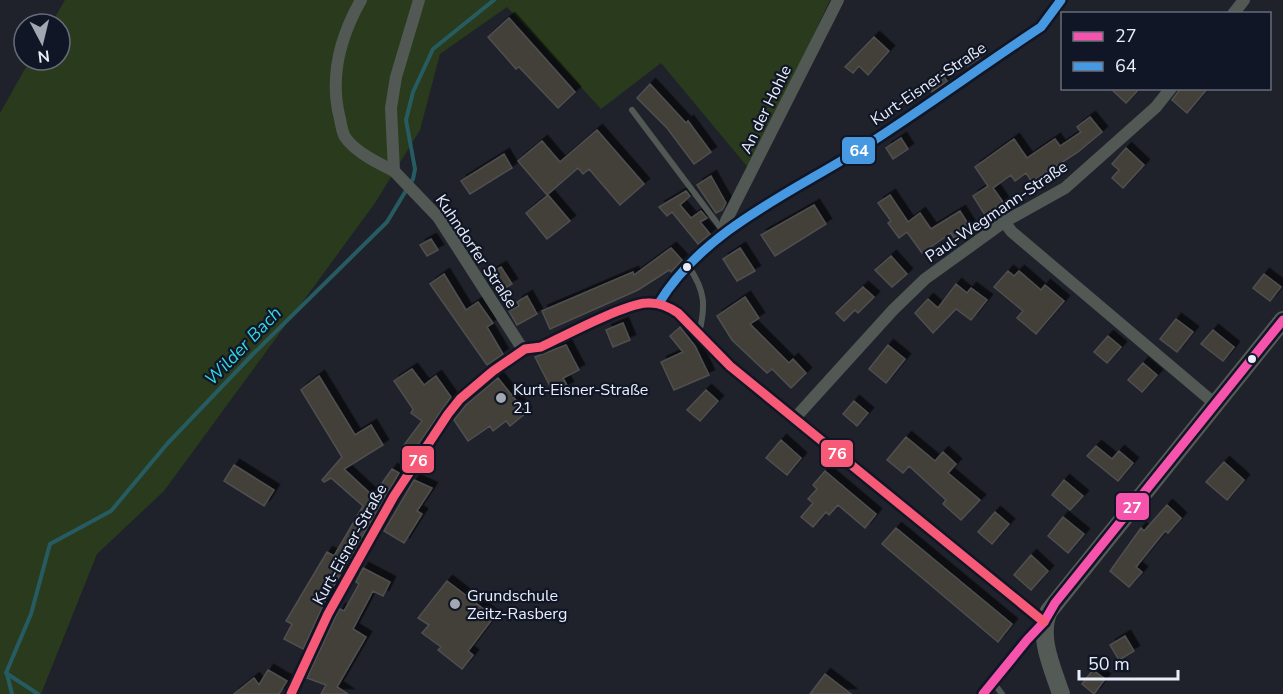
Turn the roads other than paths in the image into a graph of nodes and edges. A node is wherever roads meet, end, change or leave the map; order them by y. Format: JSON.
{"nodes":[{"id":1,"x":361,"y":0,"type":"edge"},
{"id":2,"x":419,"y":0,"type":"edge"},
{"id":3,"x":838,"y":0,"type":"edge"},
{"id":4,"x":1061,"y":0,"type":"edge"},
{"id":5,"x":1244,"y":0,"type":"edge"},
{"id":6,"x":1235,"y":12,"type":"edge"},
{"id":7,"x":1169,"y":90,"type":"edge"},
{"id":8,"x":632,"y":110,"type":"dead end"},
{"id":9,"x":397,"y":175,"type":"junction"},
{"id":10,"x":1004,"y":222,"type":"junction"},
{"id":11,"x":725,"y":234,"type":"junction"},
{"id":12,"x":689,"y":267,"type":"junction"},
{"id":13,"x":659,"y":303,"type":"junction"},
{"id":14,"x":1283,"y":320,"type":"edge"},
{"id":15,"x":699,"y":333,"type":"junction"},
{"id":16,"x":525,"y":349,"type":"junction"},
{"id":17,"x":1214,"y":403,"type":"junction"},
{"id":18,"x":795,"y":418,"type":"junction"},
{"id":19,"x":1044,"y":622,"type":"junction"},
{"id":20,"x":993,"y":682,"type":"junction"},
{"id":21,"x":291,"y":694,"type":"edge"},
{"id":22,"x":983,"y":694,"type":"edge"},
{"id":23,"x":1002,"y":694,"type":"edge"},
{"id":24,"x":1061,"y":694,"type":"edge"}],
"edges":[{"from":1,"to":9,"type":"street","name":"Kuhndorfer Straße"},
{"from":2,"to":9,"type":"street"},
{"from":3,"to":11,"type":"street","name":"An der Hohle"},
{"from":4,"to":11,"type":"street","name":"Kurt-Eisner-Straße"},
{"from":5,"to":6,"type":"street"},
{"from":7,"to":10,"type":"street","name":"Paul-Wegmann-Straße"},
{"from":8,"to":11,"type":"lane"},
{"from":9,"to":16,"type":"street","name":"Kuhndorfer Straße"},
{"from":10,"to":17,"type":"street"},
{"from":10,"to":18,"type":"street","name":"Paul-Wegmann-Straße"},
{"from":11,"to":12,"type":"street","name":"Kurt-Eisner-Straße"},
{"from":12,"to":13,"type":"street","name":"Kurt-Eisner-Straße"},
{"from":12,"to":15,"type":"lane"},
{"from":13,"to":15,"type":"street"},
{"from":13,"to":16,"type":"street","name":"Kurt-Eisner-Straße"},
{"from":14,"to":17,"type":"street"},
{"from":15,"to":18,"type":"street"},
{"from":16,"to":21,"type":"street","name":"Kurt-Eisner-Straße"},
{"from":17,"to":19,"type":"street"},
{"from":18,"to":19,"type":"street"},
{"from":19,"to":20,"type":"street"},
{"from":19,"to":24,"type":"street"},
{"from":20,"to":22,"type":"street"},
{"from":20,"to":23,"type":"lane"}]}
